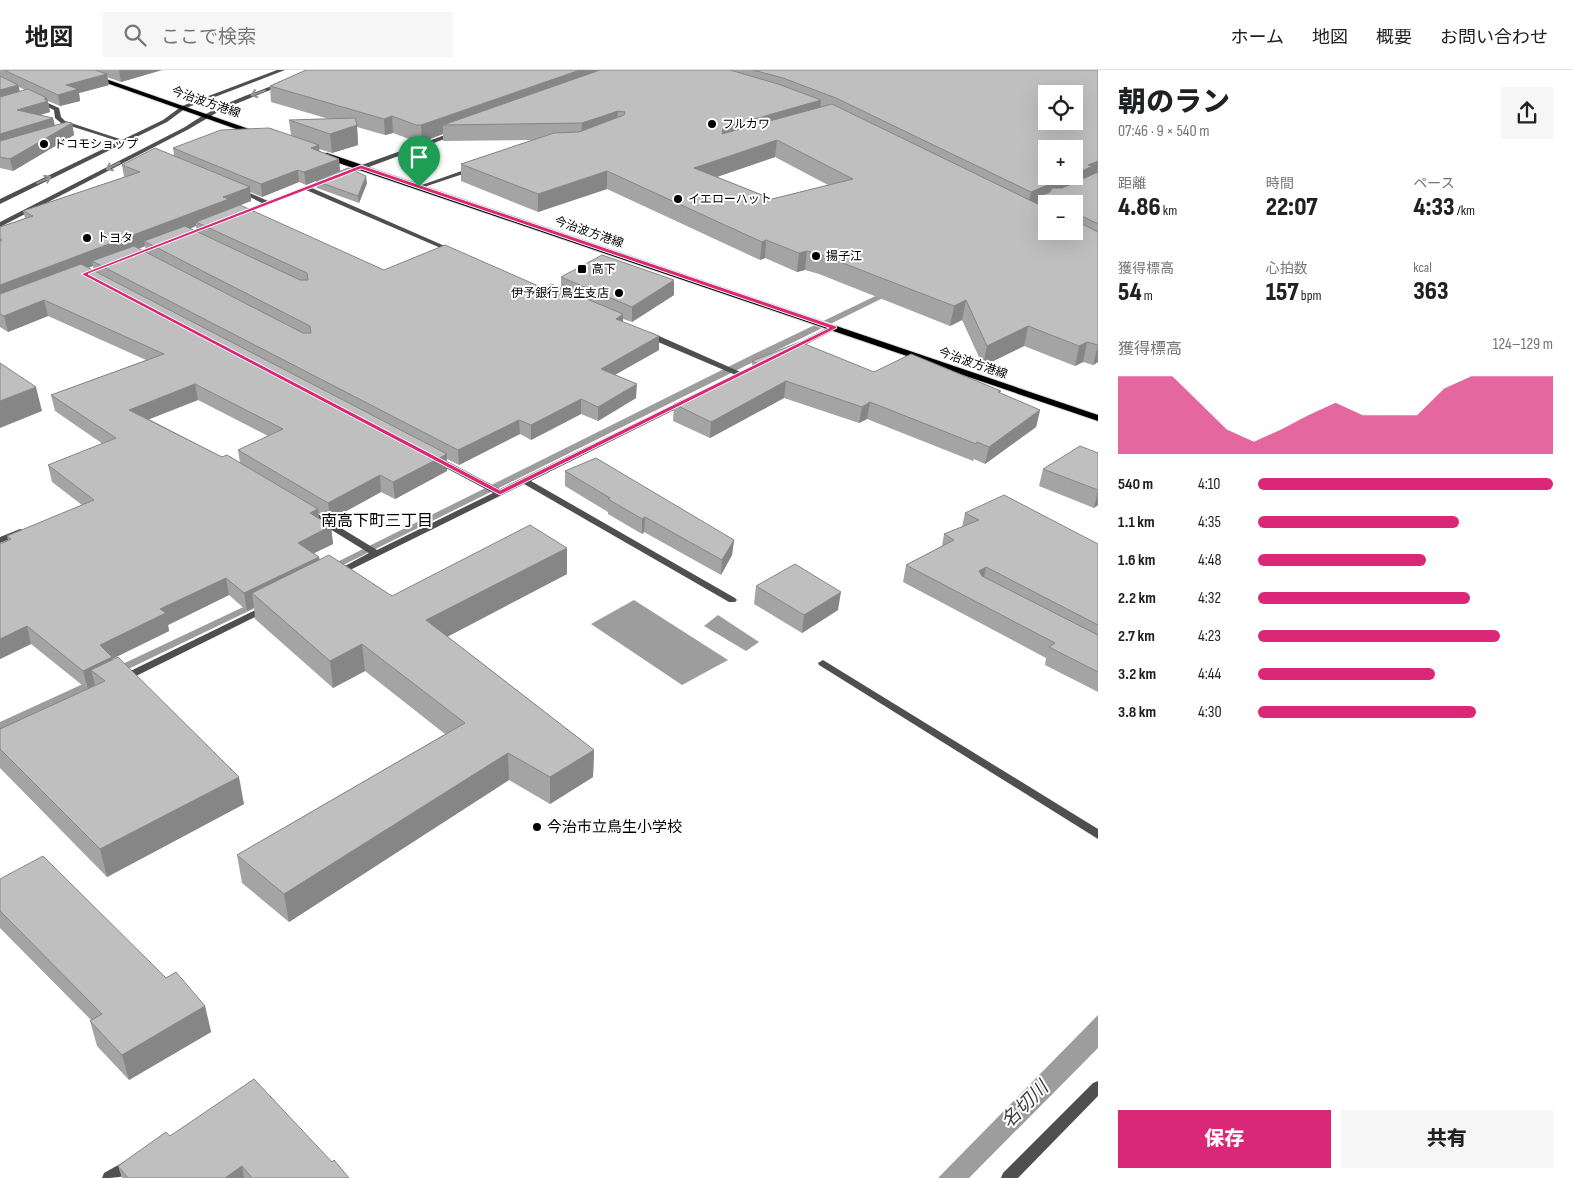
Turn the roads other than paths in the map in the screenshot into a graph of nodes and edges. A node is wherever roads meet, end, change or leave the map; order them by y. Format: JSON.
{"nodes":[{"id":1,"x":72,"y":70,"type":"edge"},
{"id":2,"x":282,"y":70,"type":"edge"},
{"id":3,"x":290,"y":81,"type":"edge"},
{"id":4,"x":32,"y":97,"type":"edge"},
{"id":5,"x":184,"y":107,"type":"junction"},
{"id":6,"x":206,"y":115,"type":"junction"},
{"id":7,"x":78,"y":127,"type":"junction"},
{"id":8,"x":70,"y":130,"type":"edge"},
{"id":9,"x":463,"y":131,"type":"edge"},
{"id":10,"x":269,"y":137,"type":"edge"},
{"id":11,"x":123,"y":141,"type":"junction"},
{"id":12,"x":142,"y":151,"type":"junction"},
{"id":13,"x":315,"y":152,"type":"edge"},
{"id":14,"x":156,"y":155,"type":"edge"},
{"id":15,"x":361,"y":167,"type":"junction"},
{"id":16,"x":478,"y":167,"type":"edge"},
{"id":17,"x":419,"y":187,"type":"junction"},
{"id":18,"x":234,"y":188,"type":"edge"},
{"id":19,"x":306,"y":188,"type":"junction"},
{"id":20,"x":0,"y":202,"type":"edge"},
{"id":21,"x":268,"y":203,"type":"junction"},
{"id":22,"x":232,"y":217,"type":"edge"},
{"id":23,"x":0,"y":225,"type":"edge"},
{"id":24,"x":456,"y":252,"type":"edge"},
{"id":25,"x":834,"y":328,"type":"junction"},
{"id":26,"x":640,"y":331,"type":"edge"},
{"id":27,"x":782,"y":354,"type":"edge"},
{"id":28,"x":741,"y":374,"type":"edge"},
{"id":29,"x":698,"y":395,"type":"edge"},
{"id":30,"x":1098,"y":418,"type":"edge"},
{"id":31,"x":431,"y":457,"type":"edge"},
{"id":32,"x":525,"y":480,"type":"junction"},
{"id":33,"x":500,"y":493,"type":"junction"},
{"id":34,"x":304,"y":510,"type":"edge"},
{"id":35,"x":26,"y":529,"type":"edge"},
{"id":36,"x":0,"y":540,"type":"edge"},
{"id":37,"x":377,"y":554,"type":"junction"},
{"id":38,"x":324,"y":580,"type":"edge"},
{"id":39,"x":732,"y":600,"type":"dead end"},
{"id":40,"x":272,"y":605,"type":"edge"},
{"id":41,"x":823,"y":663,"type":"dead end"},
{"id":42,"x":114,"y":683,"type":"edge"},
{"id":43,"x":1098,"y":835,"type":"edge"},
{"id":44,"x":1098,"y":1087,"type":"edge"},
{"id":45,"x":141,"y":1157,"type":"edge"},
{"id":46,"x":109,"y":1178,"type":"edge"},
{"id":47,"x":1008,"y":1178,"type":"edge"}],
"edges":[{"from":1,"to":5,"type":"main road","name":"今治波方港線"},
{"from":2,"to":5,"type":"street"},
{"from":3,"to":6,"type":"street","one_way":true},
{"from":4,"to":7,"type":"street"},
{"from":5,"to":6,"type":"main road","name":"今治波方港線"},
{"from":5,"to":11,"type":"street"},
{"from":6,"to":10,"type":"main road","name":"今治波方港線"},
{"from":6,"to":12,"type":"street"},
{"from":7,"to":8,"type":"street"},
{"from":7,"to":11,"type":"street"},
{"from":9,"to":15,"type":"street"},
{"from":20,"to":11,"type":"street","one_way":true},
{"from":12,"to":14,"type":"street"},
{"from":12,"to":23,"type":"street","one_way":true},
{"from":13,"to":15,"type":"main road","name":"今治波方港線"},
{"from":15,"to":17,"type":"main road","name":"今治波方港線"},
{"from":15,"to":19,"type":"street"},
{"from":16,"to":17,"type":"street"},
{"from":17,"to":25,"type":"main road","name":"今治波方港線"},
{"from":18,"to":21,"type":"street"},
{"from":19,"to":21,"type":"street"},
{"from":19,"to":24,"type":"street"},
{"from":21,"to":22,"type":"street"},
{"from":25,"to":27,"type":"street"},
{"from":25,"to":30,"type":"main road","name":"今治波方港線"},
{"from":26,"to":28,"type":"street"},
{"from":29,"to":32,"type":"street"},
{"from":31,"to":33,"type":"street"},
{"from":32,"to":33,"type":"street"},
{"from":32,"to":39,"type":"street"},
{"from":33,"to":37,"type":"street"},
{"from":34,"to":37,"type":"street"},
{"from":35,"to":36,"type":"street"},
{"from":37,"to":38,"type":"street"},
{"from":40,"to":42,"type":"street"},
{"from":41,"to":43,"type":"street"},
{"from":44,"to":47,"type":"street"},
{"from":45,"to":46,"type":"street"}]}
